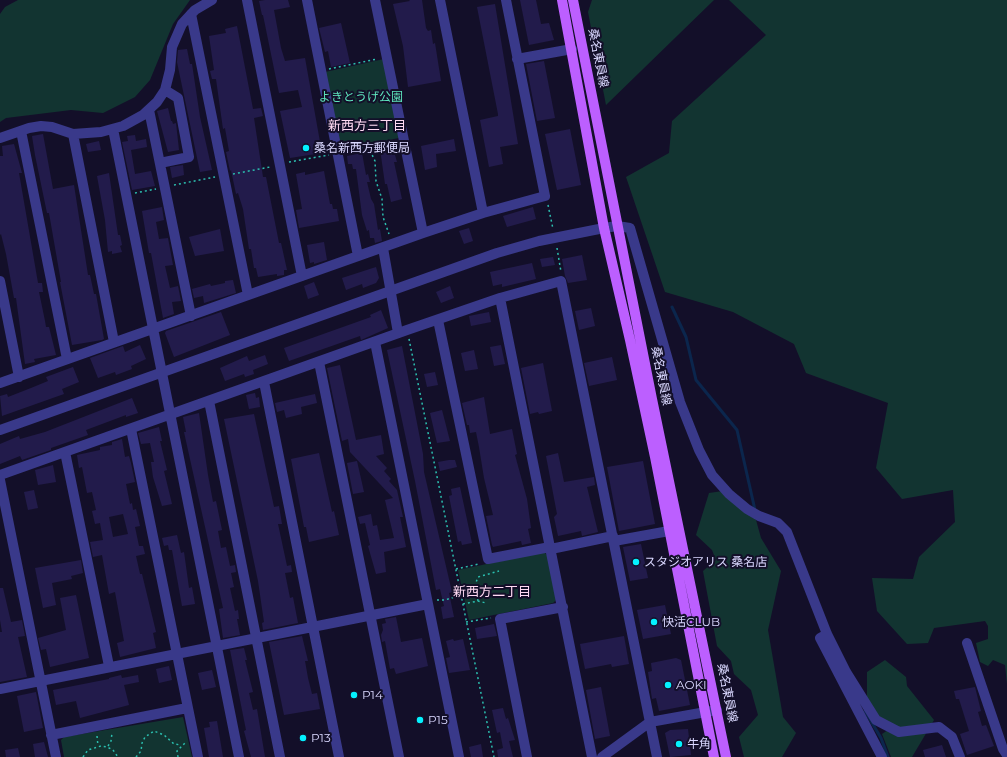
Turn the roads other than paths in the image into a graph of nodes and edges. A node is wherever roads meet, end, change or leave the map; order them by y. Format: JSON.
{"nodes":[{"id":1,"x":212,"y":0,"type":"edge"},
{"id":2,"x":247,"y":0,"type":"edge"},
{"id":3,"x":307,"y":0,"type":"edge"},
{"id":4,"x":375,"y":0,"type":"edge"},
{"id":5,"x":440,"y":0,"type":"edge"},
{"id":6,"x":506,"y":0,"type":"edge"},
{"id":7,"x":562,"y":0,"type":"edge"},
{"id":8,"x":573,"y":0,"type":"edge"},
{"id":9,"x":190,"y":14,"type":"junction"},
{"id":10,"x":572,"y":49,"type":"junction"},
{"id":11,"x":517,"y":59,"type":"junction"},
{"id":12,"x":165,"y":90,"type":"junction"},
{"id":13,"x":150,"y":110,"type":"junction"},
{"id":14,"x":21,"y":130,"type":"junction"},
{"id":15,"x":113,"y":130,"type":"junction"},
{"id":16,"x":73,"y":134,"type":"junction"},
{"id":17,"x":0,"y":138,"type":"edge"},
{"id":18,"x":602,"y":140,"type":"junction"},
{"id":19,"x":160,"y":163,"type":"junction"},
{"id":20,"x":483,"y":213,"type":"junction"},
{"id":21,"x":617,"y":226,"type":"junction"},
{"id":22,"x":604,"y":228,"type":"junction"},
{"id":23,"x":423,"y":233,"type":"junction"},
{"id":24,"x":387,"y":246,"type":"junction"},
{"id":25,"x":358,"y":256,"type":"junction"},
{"id":26,"x":302,"y":276,"type":"junction"},
{"id":27,"x":0,"y":281,"type":"edge"},
{"id":28,"x":391,"y":290,"type":"junction"},
{"id":29,"x":248,"y":295,"type":"junction"},
{"id":30,"x":500,"y":298,"type":"junction"},
{"id":31,"x":191,"y":316,"type":"junction"},
{"id":32,"x":438,"y":320,"type":"junction"},
{"id":33,"x":153,"y":329,"type":"junction"},
{"id":34,"x":403,"y":332,"type":"junction"},
{"id":35,"x":630,"y":340,"type":"junction"},
{"id":36,"x":114,"y":342,"type":"junction"},
{"id":37,"x":376,"y":342,"type":"junction"},
{"id":38,"x":67,"y":359,"type":"junction"},
{"id":39,"x":319,"y":362,"type":"junction"},
{"id":40,"x":161,"y":372,"type":"junction"},
{"id":41,"x":19,"y":376,"type":"junction"},
{"id":42,"x":264,"y":382,"type":"junction"},
{"id":43,"x":0,"y":383,"type":"edge"},
{"id":44,"x":209,"y":401,"type":"junction"},
{"id":45,"x":170,"y":415,"type":"junction"},
{"id":46,"x":131,"y":429,"type":"junction"},
{"id":47,"x":0,"y":430,"type":"edge"},
{"id":48,"x":65,"y":452,"type":"junction"},
{"id":49,"x":0,"y":475,"type":"edge"},
{"id":50,"x":0,"y":480,"type":"edge"},
{"id":51,"x":669,"y":531,"type":"junction"},
{"id":52,"x":613,"y":538,"type":"junction"},
{"id":53,"x":550,"y":548,"type":"junction"},
{"id":54,"x":428,"y":604,"type":"junction"},
{"id":55,"x":562,"y":607,"type":"junction"},
{"id":56,"x":371,"y":614,"type":"junction"},
{"id":57,"x":313,"y":626,"type":"junction"},
{"id":58,"x":256,"y":636,"type":"junction"},
{"id":59,"x":824,"y":636,"type":"junction"},
{"id":60,"x":704,"y":642,"type":"junction"},
{"id":61,"x":967,"y":643,"type":"dead end"},
{"id":62,"x":216,"y":645,"type":"junction"},
{"id":63,"x":176,"y":652,"type":"junction"},
{"id":64,"x":109,"y":666,"type":"junction"},
{"id":65,"x":40,"y":680,"type":"junction"},
{"id":66,"x":0,"y":689,"type":"edge"},
{"id":67,"x":187,"y":708,"type":"junction"},
{"id":68,"x":717,"y":710,"type":"junction"},
{"id":69,"x":704,"y":711,"type":"junction"},
{"id":70,"x":650,"y":722,"type":"junction"},
{"id":71,"x":51,"y":735,"type":"junction"},
{"id":72,"x":1007,"y":755,"type":"edge"},
{"id":73,"x":56,"y":757,"type":"edge"},
{"id":74,"x":198,"y":757,"type":"edge"},
{"id":75,"x":239,"y":757,"type":"edge"},
{"id":76,"x":280,"y":757,"type":"edge"},
{"id":77,"x":339,"y":757,"type":"edge"},
{"id":78,"x":399,"y":757,"type":"edge"},
{"id":79,"x":459,"y":757,"type":"edge"},
{"id":80,"x":527,"y":757,"type":"edge"},
{"id":81,"x":592,"y":757,"type":"edge"},
{"id":82,"x":602,"y":757,"type":"edge"},
{"id":83,"x":657,"y":757,"type":"edge"},
{"id":84,"x":714,"y":757,"type":"edge"},
{"id":85,"x":726,"y":757,"type":"edge"},
{"id":86,"x":882,"y":757,"type":"edge"},
{"id":87,"x":960,"y":757,"type":"edge"}],
"edges":[{"from":1,"to":9,"type":"street"},
{"from":2,"to":26,"type":"street"},
{"from":3,"to":25,"type":"street"},
{"from":4,"to":23,"type":"street"},
{"from":5,"to":20,"type":"street"},
{"from":6,"to":11,"type":"street"},
{"from":7,"to":10,"type":"main road","name":"桑名東員線"},
{"from":8,"to":18,"type":"main road","name":"桑名東員線"},
{"from":9,"to":12,"type":"street"},
{"from":9,"to":29,"type":"street"},
{"from":10,"to":11,"type":"street"},
{"from":10,"to":22,"type":"main road","name":"桑名東員線"},
{"from":11,"to":20,"type":"street"},
{"from":12,"to":13,"type":"street"},
{"from":12,"to":19,"type":"street"},
{"from":13,"to":15,"type":"street"},
{"from":13,"to":19,"type":"street"},
{"from":14,"to":16,"type":"street"},
{"from":14,"to":17,"type":"street"},
{"from":14,"to":38,"type":"street"},
{"from":15,"to":16,"type":"street"},
{"from":15,"to":33,"type":"street"},
{"from":16,"to":36,"type":"street"},
{"from":18,"to":21,"type":"main road","name":"桑名東員線"},
{"from":18,"to":22,"type":"main road"},
{"from":19,"to":31,"type":"street"},
{"from":20,"to":23,"type":"street"},
{"from":21,"to":22,"type":"street"},
{"from":21,"to":35,"type":"main road"},
{"from":21,"to":59,"type":"street"},
{"from":21,"to":60,"type":"main road","name":"桑名東員線"},
{"from":22,"to":28,"type":"street"},
{"from":22,"to":35,"type":"main road","name":"桑名東員線"},
{"from":23,"to":24,"type":"street"},
{"from":24,"to":25,"type":"street"},
{"from":24,"to":28,"type":"street"},
{"from":25,"to":26,"type":"street"},
{"from":26,"to":29,"type":"street"},
{"from":27,"to":41,"type":"street"},
{"from":28,"to":34,"type":"street"},
{"from":28,"to":40,"type":"street"},
{"from":29,"to":31,"type":"street"},
{"from":30,"to":32,"type":"street"},
{"from":30,"to":52,"type":"street"},
{"from":30,"to":53,"type":"street"},
{"from":31,"to":33,"type":"street"},
{"from":32,"to":34,"type":"street"},
{"from":32,"to":53,"type":"street"},
{"from":33,"to":36,"type":"street"},
{"from":33,"to":40,"type":"street"},
{"from":34,"to":37,"type":"street"},
{"from":35,"to":51,"type":"main road","name":"桑名東員線"},
{"from":36,"to":38,"type":"street"},
{"from":37,"to":39,"type":"street"},
{"from":37,"to":54,"type":"street"},
{"from":38,"to":41,"type":"street"},
{"from":39,"to":42,"type":"street"},
{"from":39,"to":56,"type":"street"},
{"from":40,"to":45,"type":"street"},
{"from":40,"to":47,"type":"street"},
{"from":41,"to":43,"type":"street"},
{"from":42,"to":44,"type":"street"},
{"from":42,"to":57,"type":"street"},
{"from":44,"to":45,"type":"street"},
{"from":44,"to":58,"type":"street"},
{"from":45,"to":46,"type":"street"},
{"from":45,"to":62,"type":"street"},
{"from":46,"to":48,"type":"street"},
{"from":46,"to":63,"type":"street"},
{"from":48,"to":49,"type":"street"},
{"from":48,"to":64,"type":"street"},
{"from":50,"to":65,"type":"street"},
{"from":51,"to":52,"type":"street"},
{"from":51,"to":69,"type":"main road","name":"桑名東員線"},
{"from":52,"to":53,"type":"street"},
{"from":52,"to":70,"type":"street"},
{"from":53,"to":55,"type":"street"},
{"from":54,"to":56,"type":"street"},
{"from":54,"to":79,"type":"street"},
{"from":55,"to":80,"type":"street"},
{"from":55,"to":81,"type":"street"},
{"from":56,"to":57,"type":"street"},
{"from":56,"to":78,"type":"street"},
{"from":57,"to":58,"type":"street"},
{"from":57,"to":77,"type":"street"},
{"from":58,"to":62,"type":"street"},
{"from":58,"to":76,"type":"street"},
{"from":59,"to":86,"type":"street"},
{"from":59,"to":87,"type":"street"},
{"from":60,"to":68,"type":"main road","name":"桑名東員線"},
{"from":60,"to":69,"type":"main road"},
{"from":61,"to":72,"type":"street"},
{"from":62,"to":63,"type":"street"},
{"from":62,"to":75,"type":"street"},
{"from":63,"to":64,"type":"street"},
{"from":63,"to":67,"type":"street"},
{"from":64,"to":65,"type":"street"},
{"from":65,"to":66,"type":"street"},
{"from":65,"to":71,"type":"street"},
{"from":67,"to":71,"type":"street"},
{"from":67,"to":74,"type":"street"},
{"from":68,"to":69,"type":"street"},
{"from":68,"to":85,"type":"main road","name":"桑名東員線"},
{"from":69,"to":70,"type":"street"},
{"from":69,"to":84,"type":"main road","name":"桑名東員線"},
{"from":70,"to":82,"type":"street"},
{"from":70,"to":83,"type":"street"},
{"from":71,"to":73,"type":"street"}]}
